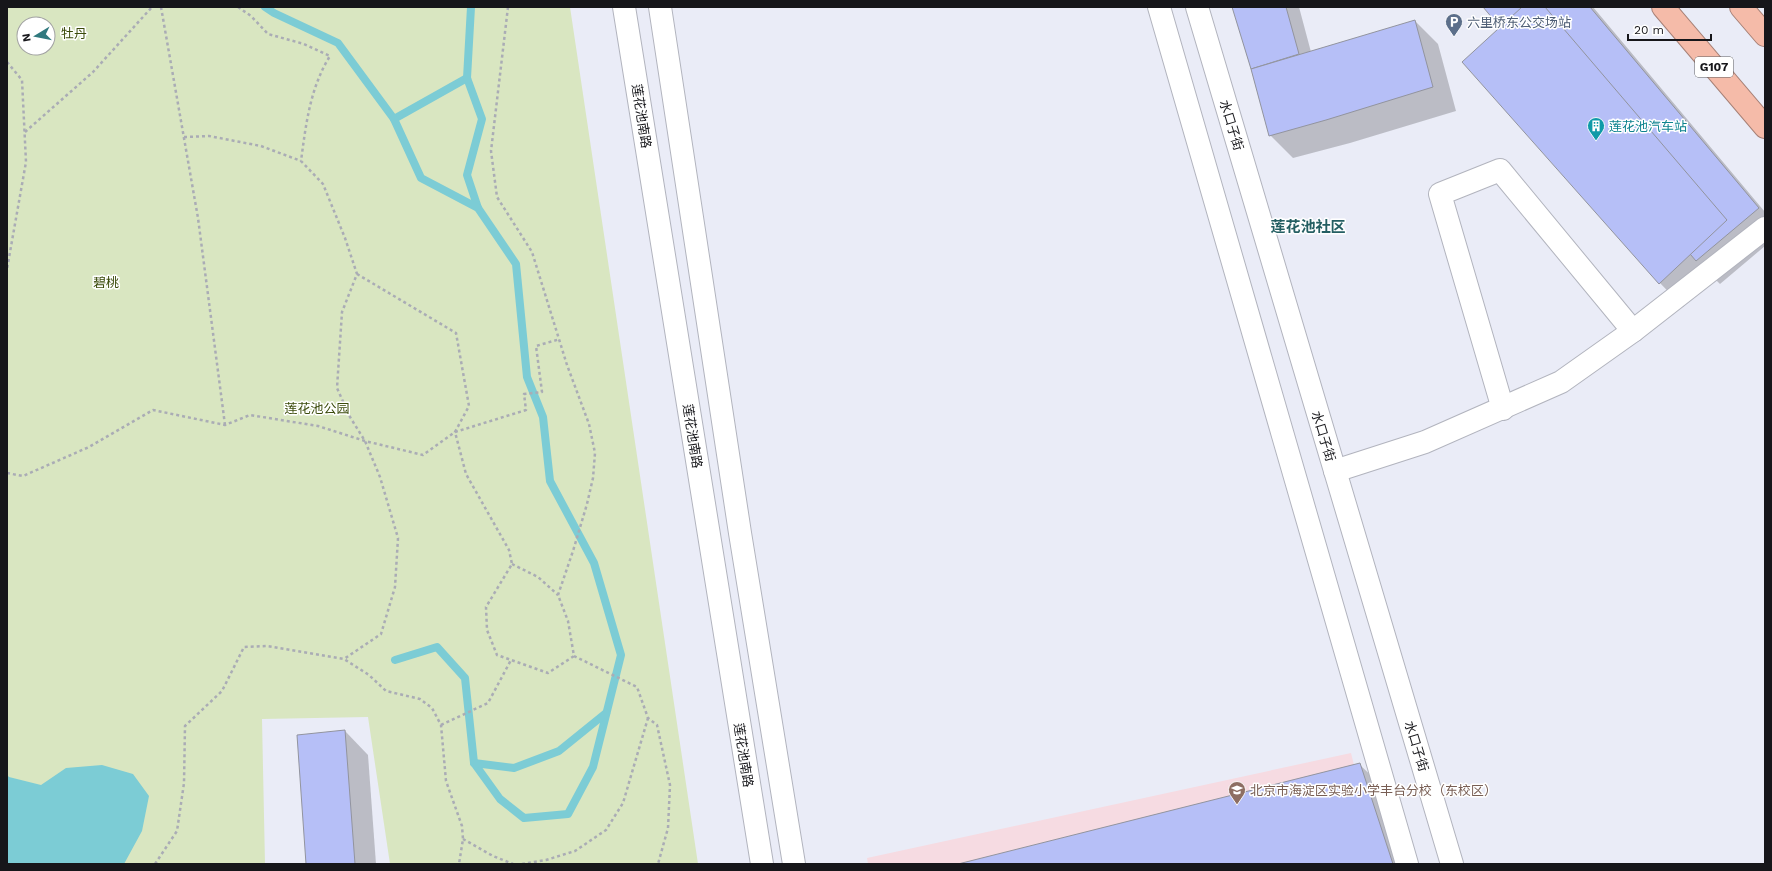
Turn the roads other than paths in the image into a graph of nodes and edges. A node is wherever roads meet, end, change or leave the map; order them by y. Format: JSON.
{"nodes":[{"id":1,"x":624,"y":7,"type":"edge"},
{"id":2,"x":660,"y":7,"type":"edge"},
{"id":3,"x":1159,"y":7,"type":"edge"},
{"id":4,"x":1197,"y":7,"type":"edge"},
{"id":5,"x":1664,"y":7,"type":"edge"},
{"id":6,"x":1741,"y":7,"type":"edge"},
{"id":7,"x":1765,"y":35,"type":"edge"},
{"id":8,"x":1765,"y":127,"type":"edge"},
{"id":9,"x":1765,"y":228,"type":"edge"},
{"id":10,"x":1633,"y":331,"type":"junction"},
{"id":11,"x":1503,"y":409,"type":"junction"},
{"id":12,"x":1335,"y":471,"type":"junction"},
{"id":13,"x":762,"y":864,"type":"edge"},
{"id":14,"x":794,"y":864,"type":"edge"},
{"id":15,"x":1407,"y":864,"type":"edge"},
{"id":16,"x":1452,"y":864,"type":"edge"}],
"edges":[{"from":1,"to":13,"type":"street","name":"莲花池南路"},
{"from":2,"to":14,"type":"street"},
{"from":3,"to":15,"type":"street"},
{"from":4,"to":12,"type":"street","name":"水口子街"},
{"from":5,"to":8,"type":"highway","number":"G107"},
{"from":6,"to":7,"type":"highway"},
{"from":9,"to":10,"type":"street"},
{"from":10,"to":11,"type":"street"},
{"from":10,"to":11,"type":"street"},
{"from":11,"to":12,"type":"street"},
{"from":12,"to":16,"type":"street","name":"水口子街"}]}
